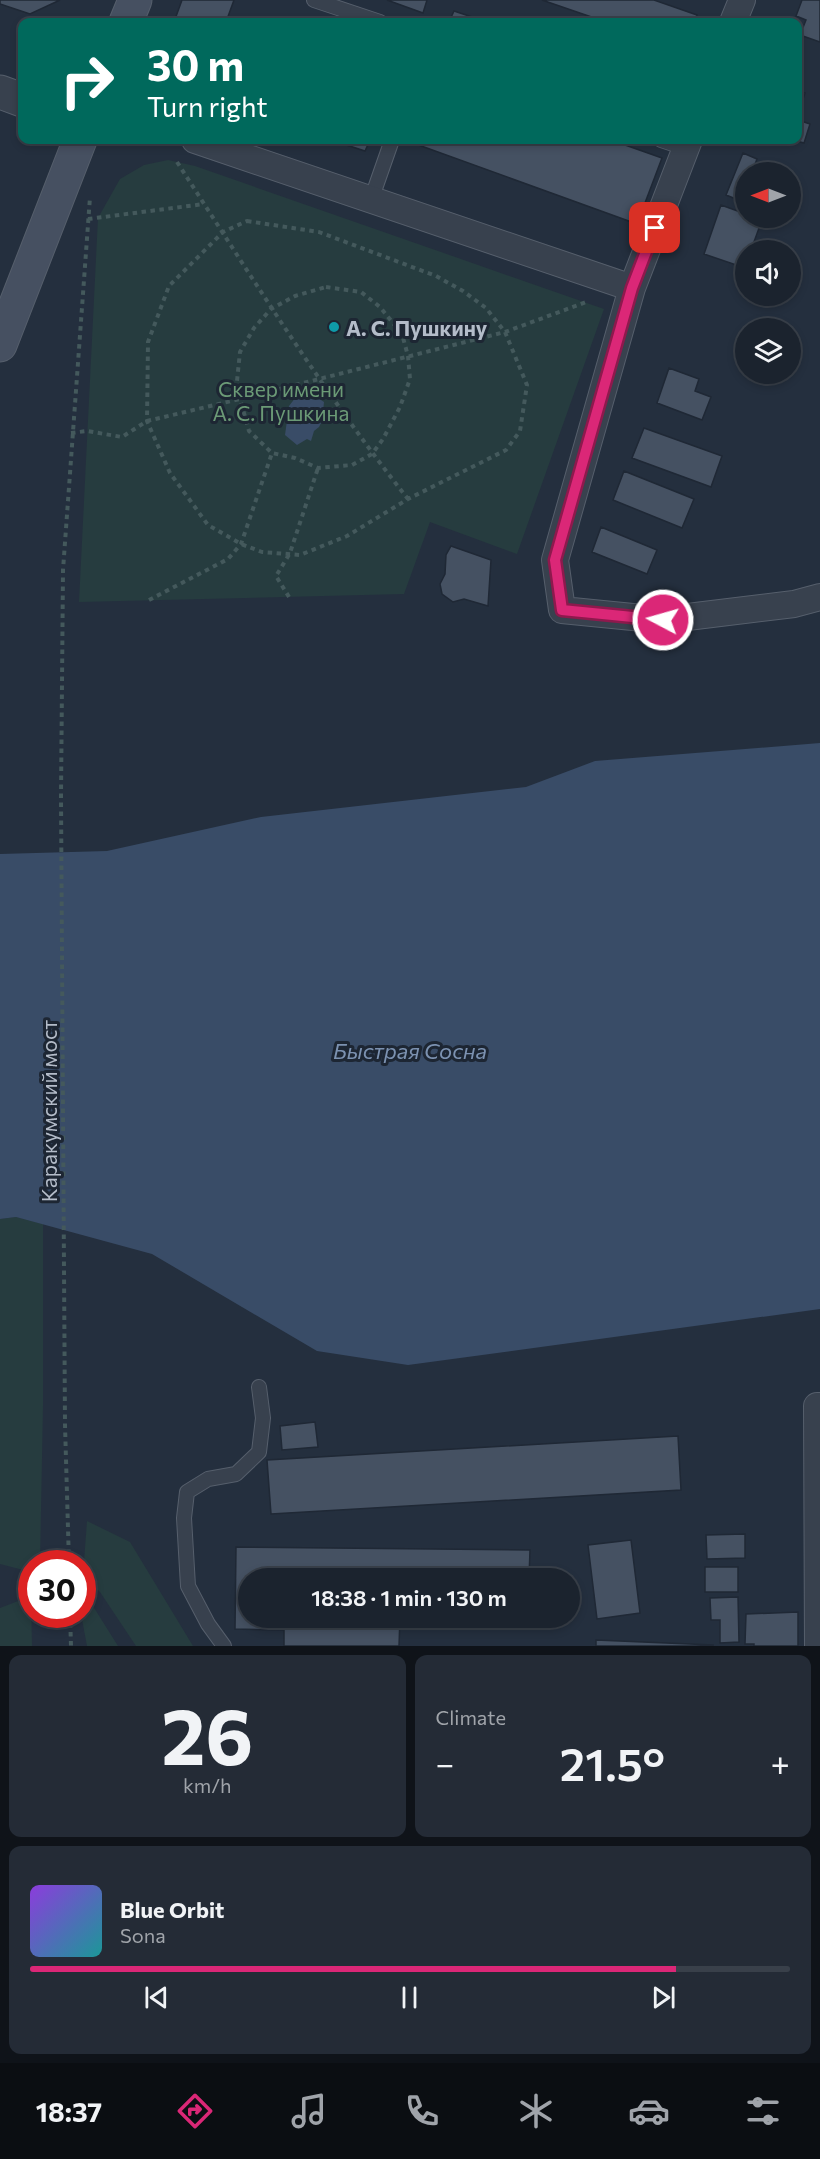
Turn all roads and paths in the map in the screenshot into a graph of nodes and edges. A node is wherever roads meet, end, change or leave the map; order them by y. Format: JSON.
{"nodes":[{"id":1,"x":135,"y":0,"type":"edge"},
{"id":2,"x":314,"y":0,"type":"edge"},
{"id":3,"x":742,"y":0,"type":"edge"},
{"id":4,"x":128,"y":18,"type":"edge"},
{"id":5,"x":368,"y":18,"type":"edge"},
{"id":6,"x":735,"y":18,"type":"edge"},
{"id":7,"x":0,"y":92,"type":"edge"},
{"id":8,"x":18,"y":99,"type":"edge"},
{"id":9,"x":78,"y":144,"type":"edge"},
{"id":10,"x":207,"y":144,"type":"edge"},
{"id":11,"x":391,"y":144,"type":"edge"},
{"id":12,"x":687,"y":144,"type":"edge"},
{"id":13,"x":177,"y":162,"type":"dead end"},
{"id":14,"x":92,"y":187,"type":"dead end"},
{"id":15,"x":371,"y":200,"type":"junction"},
{"id":16,"x":204,"y":204,"type":"junction"},
{"id":17,"x":88,"y":219,"type":"junction"},
{"id":18,"x":223,"y":232,"type":"junction"},
{"id":19,"x":632,"y":288,"type":"junction"},
{"id":20,"x":272,"y":309,"type":"junction"},
{"id":21,"x":504,"y":332,"type":"junction"},
{"id":22,"x":0,"y":345,"type":"edge"},
{"id":23,"x":408,"y":356,"type":"junction"},
{"id":24,"x":319,"y":378,"type":"junction"},
{"id":25,"x":240,"y":399,"type":"junction"},
{"id":26,"x":147,"y":421,"type":"junction"},
{"id":27,"x":71,"y":433,"type":"junction"},
{"id":28,"x":272,"y":453,"type":"junction"},
{"id":29,"x":372,"y":454,"type":"junction"},
{"id":30,"x":318,"y":468,"type":"junction"},
{"id":31,"x":408,"y":499,"type":"junction"},
{"id":32,"x":241,"y":544,"type":"junction"},
{"id":33,"x":290,"y":553,"type":"junction"},
{"id":34,"x":289,"y":597,"type":"dead end"},
{"id":35,"x":820,"y":597,"type":"edge"},
{"id":36,"x":149,"y":600,"type":"dead end"},
{"id":37,"x":259,"y":1387,"type":"dead end"},
{"id":38,"x":820,"y":1406,"type":"edge"},
{"id":39,"x":69,"y":1550,"type":"edge"},
{"id":40,"x":70,"y":1628,"type":"edge"},
{"id":41,"x":71,"y":1646,"type":"edge"},
{"id":42,"x":224,"y":1646,"type":"edge"},
{"id":43,"x":818,"y":1646,"type":"edge"}],
"edges":[{"from":1,"to":4,"type":"main road"},
{"from":2,"to":5,"type":"lane"},
{"from":3,"to":6,"type":"street"},
{"from":7,"to":8,"type":"street"},
{"from":9,"to":22,"type":"main road"},
{"from":10,"to":15,"type":"street"},
{"from":11,"to":15,"type":"lane"},
{"from":12,"to":19,"type":"street"},
{"from":13,"to":16,"type":"path"},
{"from":14,"to":17,"type":"path","name":"Каракумский мост"},
{"from":15,"to":19,"type":"street"},
{"from":16,"to":17,"type":"path"},
{"from":16,"to":18,"type":"path"},
{"from":17,"to":27,"type":"path","name":"Каракумский мост"},
{"from":18,"to":20,"type":"path"},
{"from":18,"to":21,"type":"path"},
{"from":18,"to":26,"type":"path"},
{"from":19,"to":21,"type":"path"},
{"from":19,"to":35,"type":"street"},
{"from":20,"to":23,"type":"path"},
{"from":20,"to":24,"type":"path"},
{"from":20,"to":25,"type":"path"},
{"from":21,"to":23,"type":"path"},
{"from":21,"to":31,"type":"path"},
{"from":23,"to":24,"type":"path"},
{"from":23,"to":29,"type":"path"},
{"from":24,"to":25,"type":"path"},
{"from":24,"to":29,"type":"path"},
{"from":25,"to":26,"type":"path"},
{"from":25,"to":28,"type":"path"},
{"from":26,"to":27,"type":"path"},
{"from":26,"to":32,"type":"path"},
{"from":27,"to":39,"type":"path","name":"Каракумский мост"},
{"from":28,"to":30,"type":"path"},
{"from":28,"to":32,"type":"path"},
{"from":29,"to":30,"type":"path"},
{"from":29,"to":31,"type":"path"},
{"from":30,"to":33,"type":"path"},
{"from":31,"to":33,"type":"path"},
{"from":32,"to":33,"type":"path"},
{"from":32,"to":36,"type":"path"},
{"from":33,"to":34,"type":"path"},
{"from":37,"to":42,"type":"lane"},
{"from":38,"to":43,"type":"street"},
{"from":40,"to":41,"type":"path"}]}
